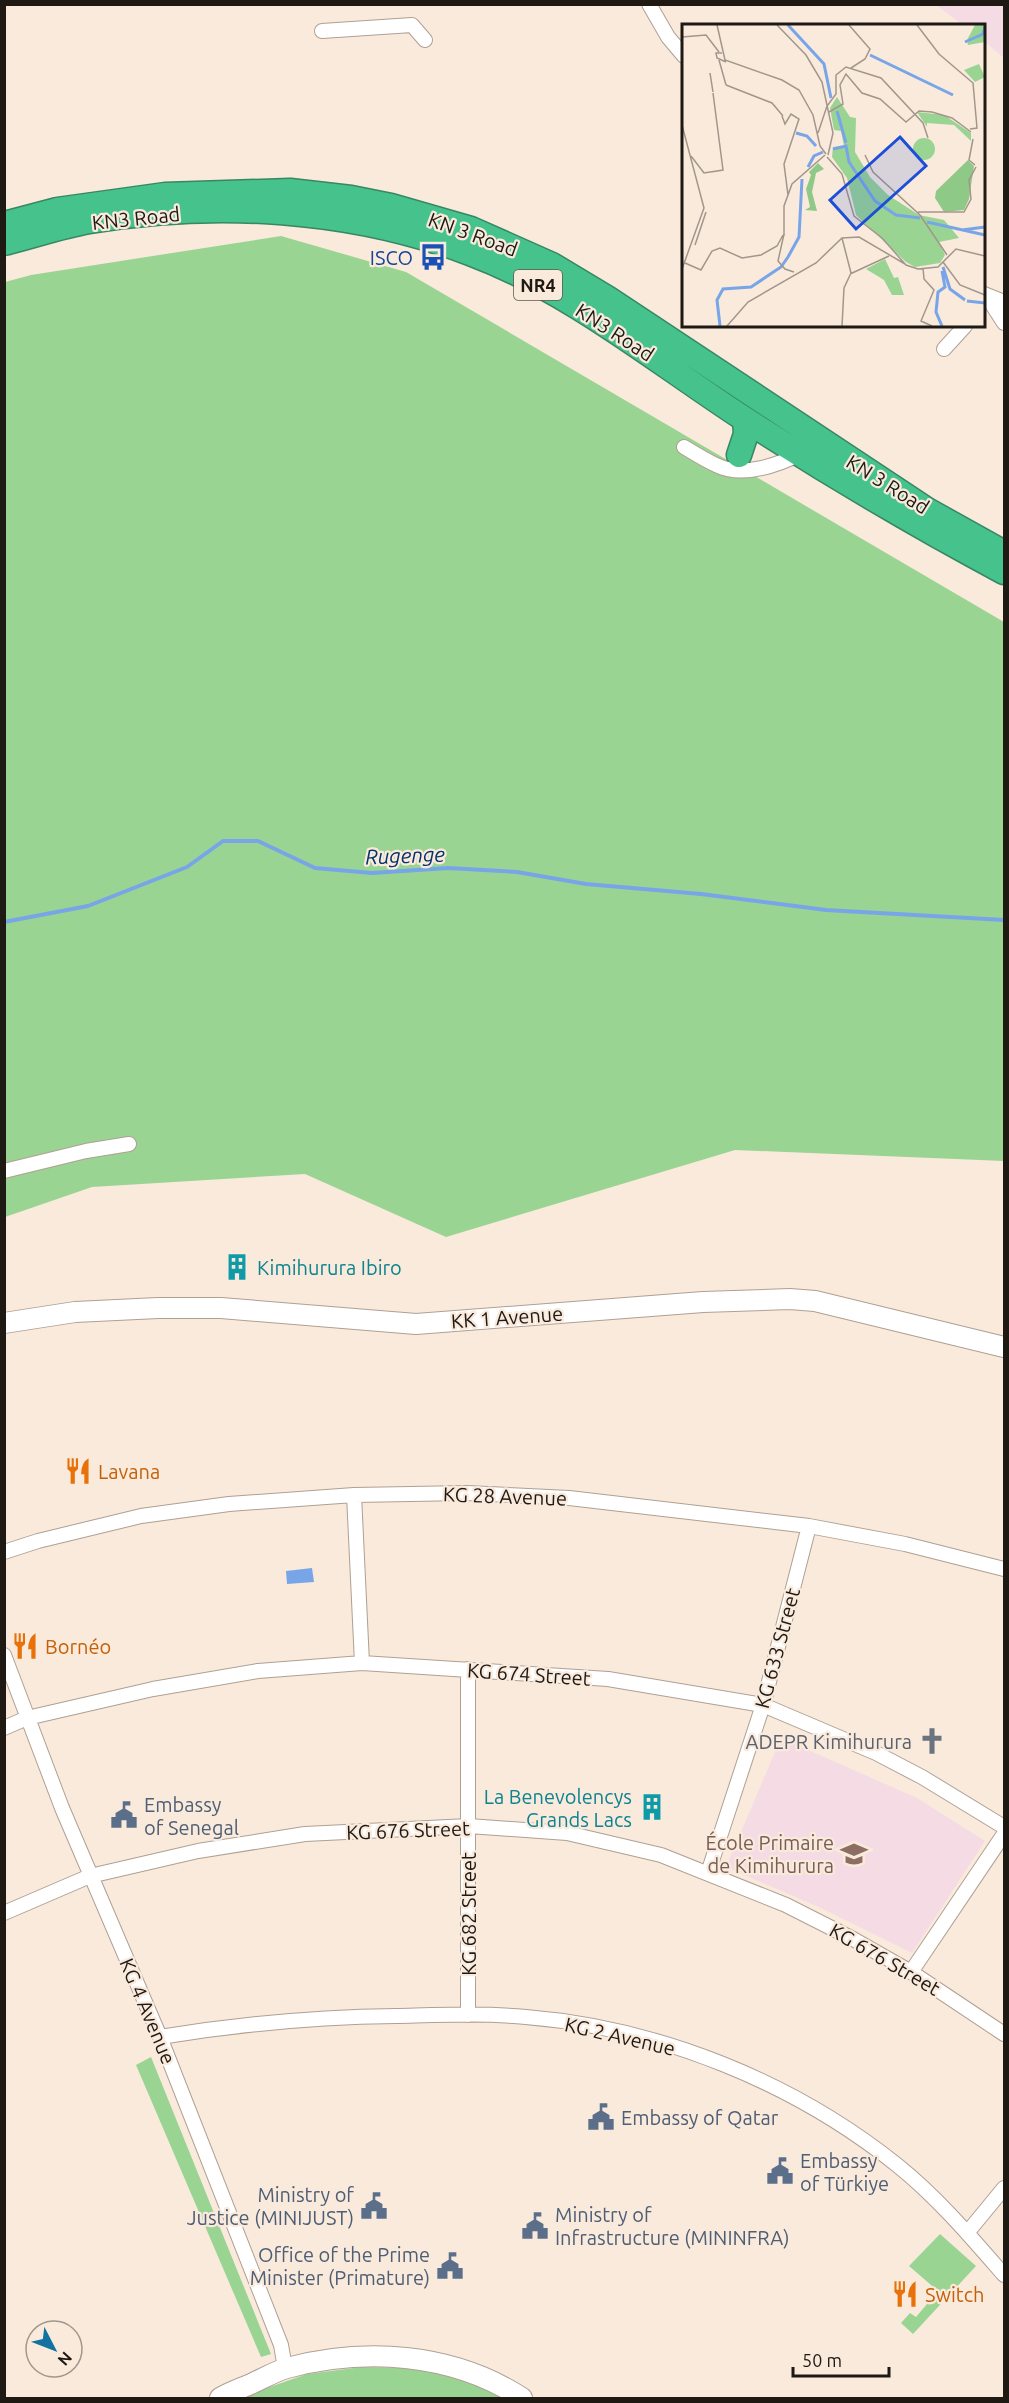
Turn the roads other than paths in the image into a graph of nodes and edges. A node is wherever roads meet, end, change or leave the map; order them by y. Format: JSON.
{"nodes":[{"id":1,"x":649,"y":4,"type":"edge"},
{"id":2,"x":322,"y":31,"type":"dead end"},
{"id":3,"x":425,"y":40,"type":"dead end"},
{"id":4,"x":682,"y":54,"type":"edge"},
{"id":5,"x":4,"y":224,"type":"edge"},
{"id":6,"x":4,"y":243,"type":"edge"},
{"id":7,"x":985,"y":299,"type":"edge"},
{"id":8,"x":1005,"y":302,"type":"edge"},
{"id":9,"x":1005,"y":323,"type":"edge"},
{"id":10,"x":964,"y":327,"type":"edge"},
{"id":11,"x":944,"y":348,"type":"dead end"},
{"id":12,"x":745,"y":419,"type":"junction"},
{"id":13,"x":777,"y":425,"type":"junction"},
{"id":14,"x":808,"y":446,"type":"junction"},
{"id":15,"x":684,"y":447,"type":"dead end"},
{"id":16,"x":728,"y":461,"type":"junction"},
{"id":17,"x":1005,"y":553,"type":"edge"},
{"id":18,"x":1005,"y":572,"type":"edge"},
{"id":19,"x":129,"y":1144,"type":"dead end"},
{"id":20,"x":4,"y":1171,"type":"edge"},
{"id":21,"x":4,"y":1323,"type":"edge"},
{"id":22,"x":1005,"y":1347,"type":"edge"},
{"id":23,"x":354,"y":1495,"type":"junction"},
{"id":24,"x":808,"y":1526,"type":"junction"},
{"id":25,"x":4,"y":1552,"type":"edge"},
{"id":26,"x":1005,"y":1569,"type":"edge"},
{"id":27,"x":4,"y":1655,"type":"edge"},
{"id":28,"x":362,"y":1664,"type":"junction"},
{"id":29,"x":468,"y":1669,"type":"junction"},
{"id":30,"x":763,"y":1705,"type":"junction"},
{"id":31,"x":27,"y":1718,"type":"junction"},
{"id":32,"x":4,"y":1728,"type":"edge"},
{"id":33,"x":469,"y":1826,"type":"junction"},
{"id":34,"x":1005,"y":1827,"type":"edge"},
{"id":35,"x":1005,"y":1834,"type":"edge"},
{"id":36,"x":708,"y":1873,"type":"junction"},
{"id":37,"x":90,"y":1876,"type":"junction"},
{"id":38,"x":4,"y":1913,"type":"edge"},
{"id":39,"x":911,"y":1972,"type":"junction"},
{"id":40,"x":468,"y":2014,"type":"junction"},
{"id":41,"x":1005,"y":2034,"type":"edge"},
{"id":42,"x":160,"y":2037,"type":"junction"},
{"id":43,"x":1005,"y":2188,"type":"edge"},
{"id":44,"x":967,"y":2233,"type":"junction"},
{"id":45,"x":1005,"y":2275,"type":"edge"},
{"id":46,"x":285,"y":2368,"type":"junction"},
{"id":47,"x":220,"y":2398,"type":"edge"},
{"id":48,"x":522,"y":2398,"type":"edge"}],
"edges":[{"from":1,"to":4,"type":"street"},
{"from":2,"to":3,"type":"street"},
{"from":5,"to":13,"type":"highway","name":"KN 3 Road","number":"NR4"},
{"from":6,"to":12,"type":"highway","name":"KN3 Road","number":"NR4"},
{"from":7,"to":8,"type":"street"},
{"from":7,"to":9,"type":"street"},
{"from":10,"to":11,"type":"street"},
{"from":12,"to":13,"type":"highway","name":"KN3 Road","number":"NR4"},
{"from":12,"to":16,"type":"highway"},
{"from":13,"to":14,"type":"highway","name":"KN 3 Road","number":"NR4"},
{"from":13,"to":16,"type":"street"},
{"from":14,"to":16,"type":"street"},
{"from":14,"to":17,"type":"highway","name":"KN 3 Road","number":"NR4"},
{"from":14,"to":18,"type":"highway","number":"NR4"},
{"from":15,"to":16,"type":"street"},
{"from":19,"to":20,"type":"street"},
{"from":21,"to":22,"type":"main road","name":"KK 1 Avenue"},
{"from":23,"to":24,"type":"street","name":"KG 28 Avenue"},
{"from":23,"to":25,"type":"street","name":"KG 28 Avenue"},
{"from":23,"to":28,"type":"street"},
{"from":24,"to":26,"type":"street","name":"KG 28 Avenue"},
{"from":24,"to":30,"type":"street","name":"KG 633 Street"},
{"from":27,"to":31,"type":"street","name":"KG 4 Avenue"},
{"from":28,"to":29,"type":"street","name":"KG 674 Street"},
{"from":28,"to":31,"type":"street","name":"KG 674 Street"},
{"from":29,"to":30,"type":"street","name":"KG 674 Street"},
{"from":29,"to":33,"type":"street","name":"KG 682 Street"},
{"from":30,"to":34,"type":"street","name":"KG 674 Street"},
{"from":30,"to":36,"type":"street","name":"KG 633 Street"},
{"from":31,"to":32,"type":"street","name":"KG 674 Street"},
{"from":31,"to":37,"type":"street","name":"KG 4 Avenue"},
{"from":33,"to":36,"type":"street","name":"KG 676 Street"},
{"from":33,"to":37,"type":"street","name":"KG 676 Street"},
{"from":33,"to":40,"type":"street","name":"KG 682 Street"},
{"from":35,"to":39,"type":"street"},
{"from":36,"to":39,"type":"street","name":"KG 676 Street"},
{"from":37,"to":38,"type":"street","name":"KG 676 Street"},
{"from":37,"to":42,"type":"street","name":"KG 4 Avenue"},
{"from":39,"to":41,"type":"street","name":"KG 676 Street"},
{"from":40,"to":42,"type":"street","name":"KG 2 Avenue"},
{"from":40,"to":44,"type":"street","name":"KG 2 Avenue"},
{"from":42,"to":46,"type":"street","name":"KG 4 Avenue"},
{"from":43,"to":44,"type":"street"},
{"from":44,"to":45,"type":"street","name":"KG 2 Avenue"},
{"from":46,"to":47,"type":"main road"},
{"from":46,"to":48,"type":"main road"}]}
